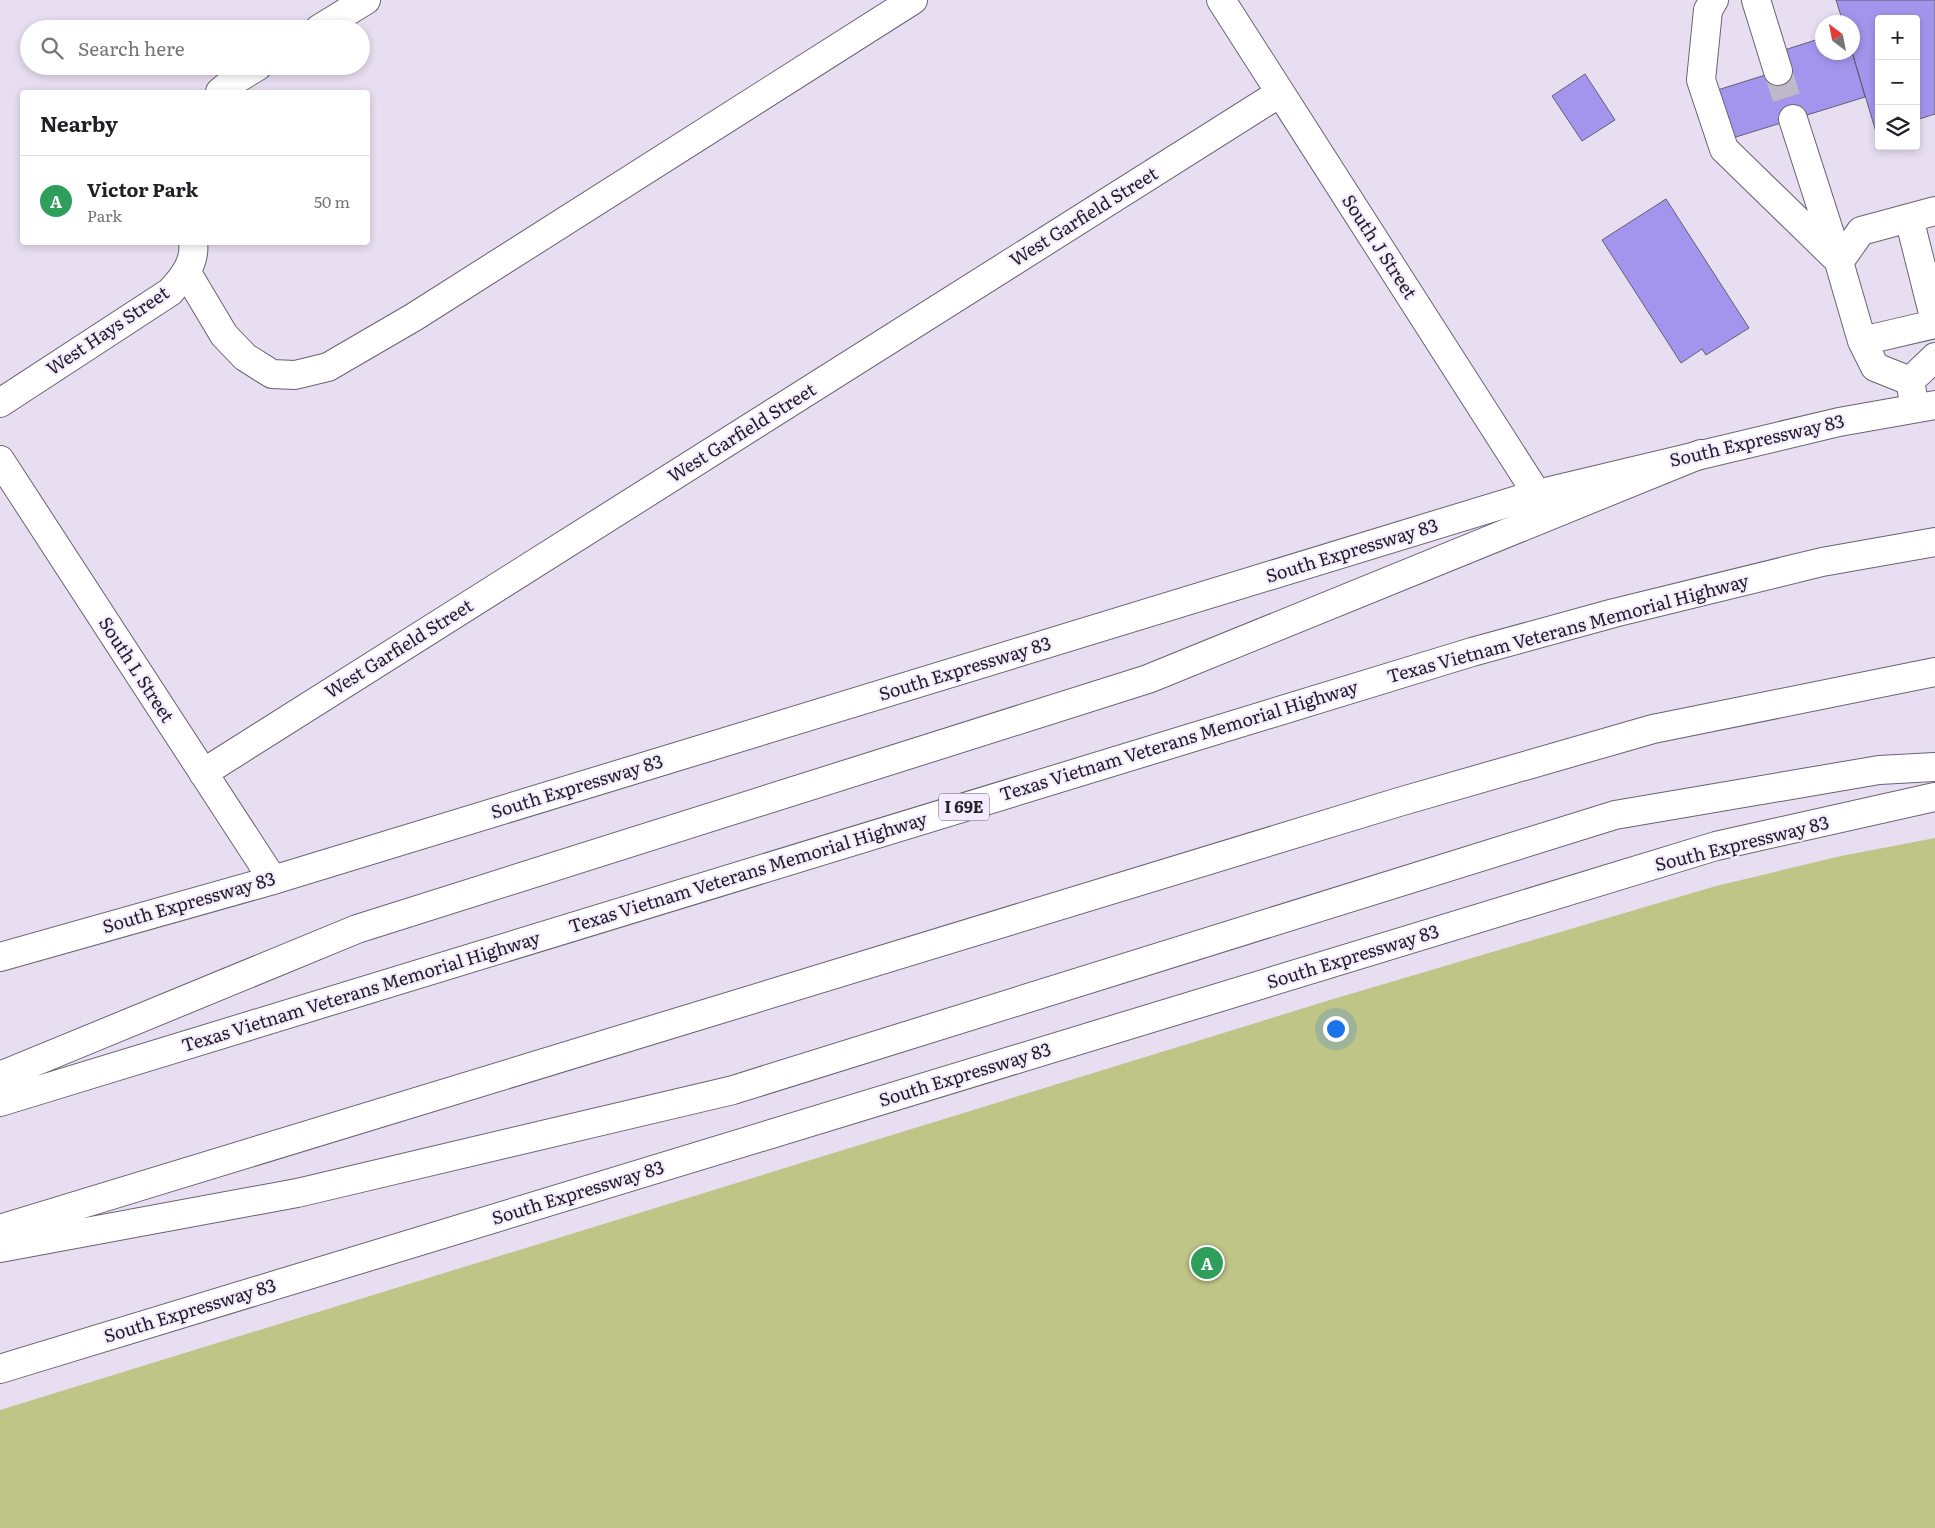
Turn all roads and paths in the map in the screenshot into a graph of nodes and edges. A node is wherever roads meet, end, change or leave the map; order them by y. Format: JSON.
{"nodes":[{"id":1,"x":366,"y":0,"type":"edge"},
{"id":2,"x":913,"y":0,"type":"edge"},
{"id":3,"x":1221,"y":0,"type":"edge"},
{"id":4,"x":1714,"y":0,"type":"edge"},
{"id":5,"x":1756,"y":0,"type":"edge"},
{"id":6,"x":334,"y":20,"type":"edge"},
{"id":7,"x":1778,"y":71,"type":"tunnel mouth"},
{"id":8,"x":243,"y":75,"type":"edge"},
{"id":9,"x":222,"y":90,"type":"edge"},
{"id":10,"x":1280,"y":93,"type":"junction"},
{"id":11,"x":1793,"y":119,"type":"tunnel mouth"},
{"id":12,"x":1922,"y":214,"type":"edge"},
{"id":13,"x":193,"y":245,"type":"edge"},
{"id":14,"x":1839,"y":262,"type":"junction"},
{"id":15,"x":187,"y":273,"type":"junction"},
{"id":16,"x":1935,"y":323,"type":"edge"},
{"id":17,"x":1862,"y":341,"type":"junction"},
{"id":18,"x":1935,"y":357,"type":"edge"},
{"id":19,"x":1910,"y":381,"type":"junction"},
{"id":20,"x":0,"y":403,"type":"edge"},
{"id":21,"x":1925,"y":407,"type":"edge"},
{"id":22,"x":1701,"y":454,"type":"junction"},
{"id":23,"x":0,"y":460,"type":"edge"},
{"id":24,"x":1537,"y":494,"type":"junction"},
{"id":25,"x":1935,"y":542,"type":"edge"},
{"id":26,"x":1935,"y":672,"type":"edge"},
{"id":27,"x":1935,"y":767,"type":"edge"},
{"id":28,"x":203,"y":773,"type":"junction"},
{"id":29,"x":1935,"y":797,"type":"edge"},
{"id":30,"x":273,"y":880,"type":"junction"},
{"id":31,"x":0,"y":956,"type":"edge"},
{"id":32,"x":0,"y":1076,"type":"edge"},
{"id":33,"x":0,"y":1102,"type":"edge"},
{"id":34,"x":0,"y":1229,"type":"edge"},
{"id":35,"x":0,"y":1248,"type":"edge"},
{"id":36,"x":0,"y":1368,"type":"edge"}],
"edges":[{"from":1,"to":6,"type":"main road"},
{"from":2,"to":15,"type":"main road"},
{"from":3,"to":10,"type":"main road","name":"South J Street"},
{"from":4,"to":14,"type":"main road"},
{"from":5,"to":7,"type":"main road"},
{"from":8,"to":9,"type":"main road"},
{"from":10,"to":24,"type":"main road","name":"South J Street"},
{"from":10,"to":28,"type":"main road","name":"West Garfield Street"},
{"from":11,"to":14,"type":"main road"},
{"from":12,"to":14,"type":"main road"},
{"from":12,"to":16,"type":"main road"},
{"from":13,"to":15,"type":"main road","name":"West Hays Street"},
{"from":14,"to":17,"type":"main road"},
{"from":15,"to":20,"type":"main road","name":"West Hays Street"},
{"from":16,"to":17,"type":"main road"},
{"from":17,"to":19,"type":"main road"},
{"from":18,"to":19,"type":"main road"},
{"from":19,"to":21,"type":"main road"},
{"from":21,"to":22,"type":"main road","name":"South Expressway 83"},
{"from":22,"to":24,"type":"main road","name":"South Expressway 83"},
{"from":22,"to":32,"type":"main road"},
{"from":23,"to":28,"type":"main road","name":"South L Street"},
{"from":24,"to":30,"type":"main road","name":"South Expressway 83"},
{"from":25,"to":33,"type":"main road","name":"Texas Vietnam Veterans Memorial Highway","number":"I 69E"},
{"from":26,"to":34,"type":"main road"},
{"from":27,"to":35,"type":"main road"},
{"from":28,"to":30,"type":"main road","name":"South L Street"},
{"from":29,"to":36,"type":"main road","name":"South Expressway 83"},
{"from":30,"to":31,"type":"main road","name":"South Expressway 83"}]}
